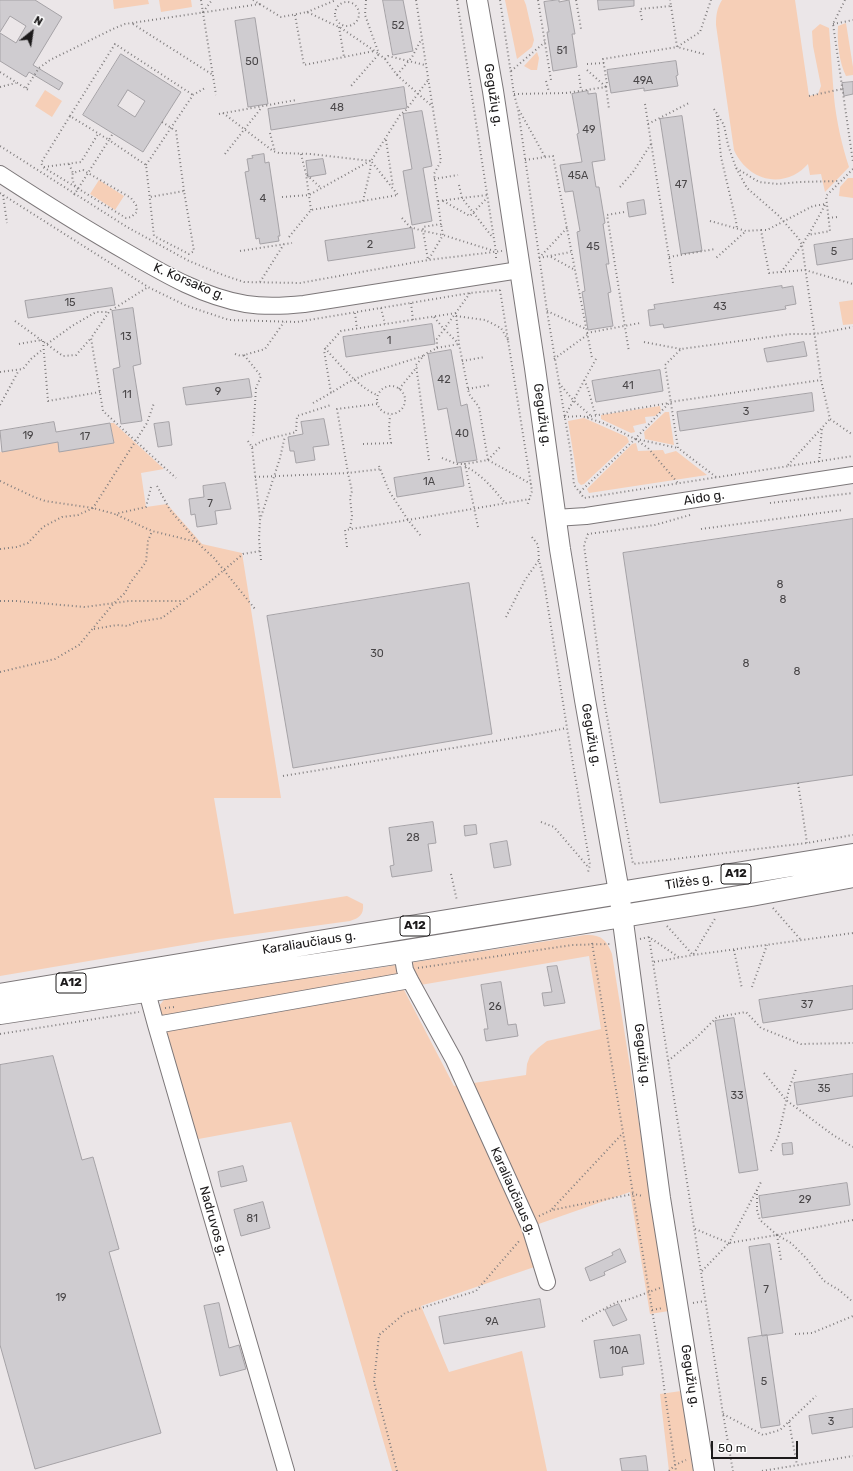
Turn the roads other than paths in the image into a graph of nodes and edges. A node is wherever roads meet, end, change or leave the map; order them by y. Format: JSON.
{"nodes":[{"id":1,"x":477,"y":0,"type":"edge"},
{"id":2,"x":0,"y":174,"type":"edge"},
{"id":3,"x":519,"y":270,"type":"junction"},
{"id":4,"x":853,"y":475,"type":"edge"},
{"id":5,"x":555,"y":518,"type":"junction"},
{"id":6,"x":853,"y":855,"type":"edge"},
{"id":7,"x":853,"y":876,"type":"edge"},
{"id":8,"x":619,"y":892,"type":"junction"},
{"id":9,"x":622,"y":916,"type":"junction"},
{"id":10,"x":402,"y":952,"type":"junction"},
{"id":11,"x":410,"y":980,"type":"junction"},
{"id":12,"x":144,"y":981,"type":"junction"},
{"id":13,"x":0,"y":995,"type":"edge"},
{"id":14,"x":0,"y":1013,"type":"edge"},
{"id":15,"x":156,"y":1025,"type":"junction"},
{"id":16,"x":547,"y":1282,"type":"dead end"},
{"id":17,"x":703,"y":1462,"type":"edge"},
{"id":18,"x":286,"y":1471,"type":"edge"}],
"edges":[{"from":1,"to":3,"type":"main road","name":"Gegužių g."},
{"from":2,"to":3,"type":"street","name":"K. Korsako g."},
{"from":3,"to":5,"type":"main road","name":"Gegužių g."},
{"from":4,"to":5,"type":"street","name":"Aido g."},
{"from":5,"to":8,"type":"main road","name":"Gegužių g."},
{"from":6,"to":8,"type":"highway","name":"Tilžės g.","number":"A12"},
{"from":7,"to":9,"type":"highway","name":"Tilžės g.","number":"A12"},
{"from":8,"to":9,"type":"main road","name":"Gegužių g."},
{"from":8,"to":12,"type":"highway","name":"Karaliaučiaus g.","number":"A12"},
{"from":9,"to":10,"type":"highway","name":"Karaliaučiaus g.","number":"A12"},
{"from":9,"to":17,"type":"main road","name":"Gegužių g."},
{"from":10,"to":11,"type":"street","name":"Karaliaučiaus g."},
{"from":10,"to":12,"type":"highway","name":"Karaliaučiaus g.","number":"A12"},
{"from":11,"to":15,"type":"street"},
{"from":11,"to":16,"type":"street","name":"Karaliaučiaus g."},
{"from":12,"to":13,"type":"highway","name":"Karaliaučiaus g.","number":"A12"},
{"from":12,"to":14,"type":"highway","name":"Karaliaučiaus g.","number":"A12"},
{"from":12,"to":15,"type":"street","name":"Nadruvos g."},
{"from":15,"to":18,"type":"street","name":"Nadruvos g."}]}
